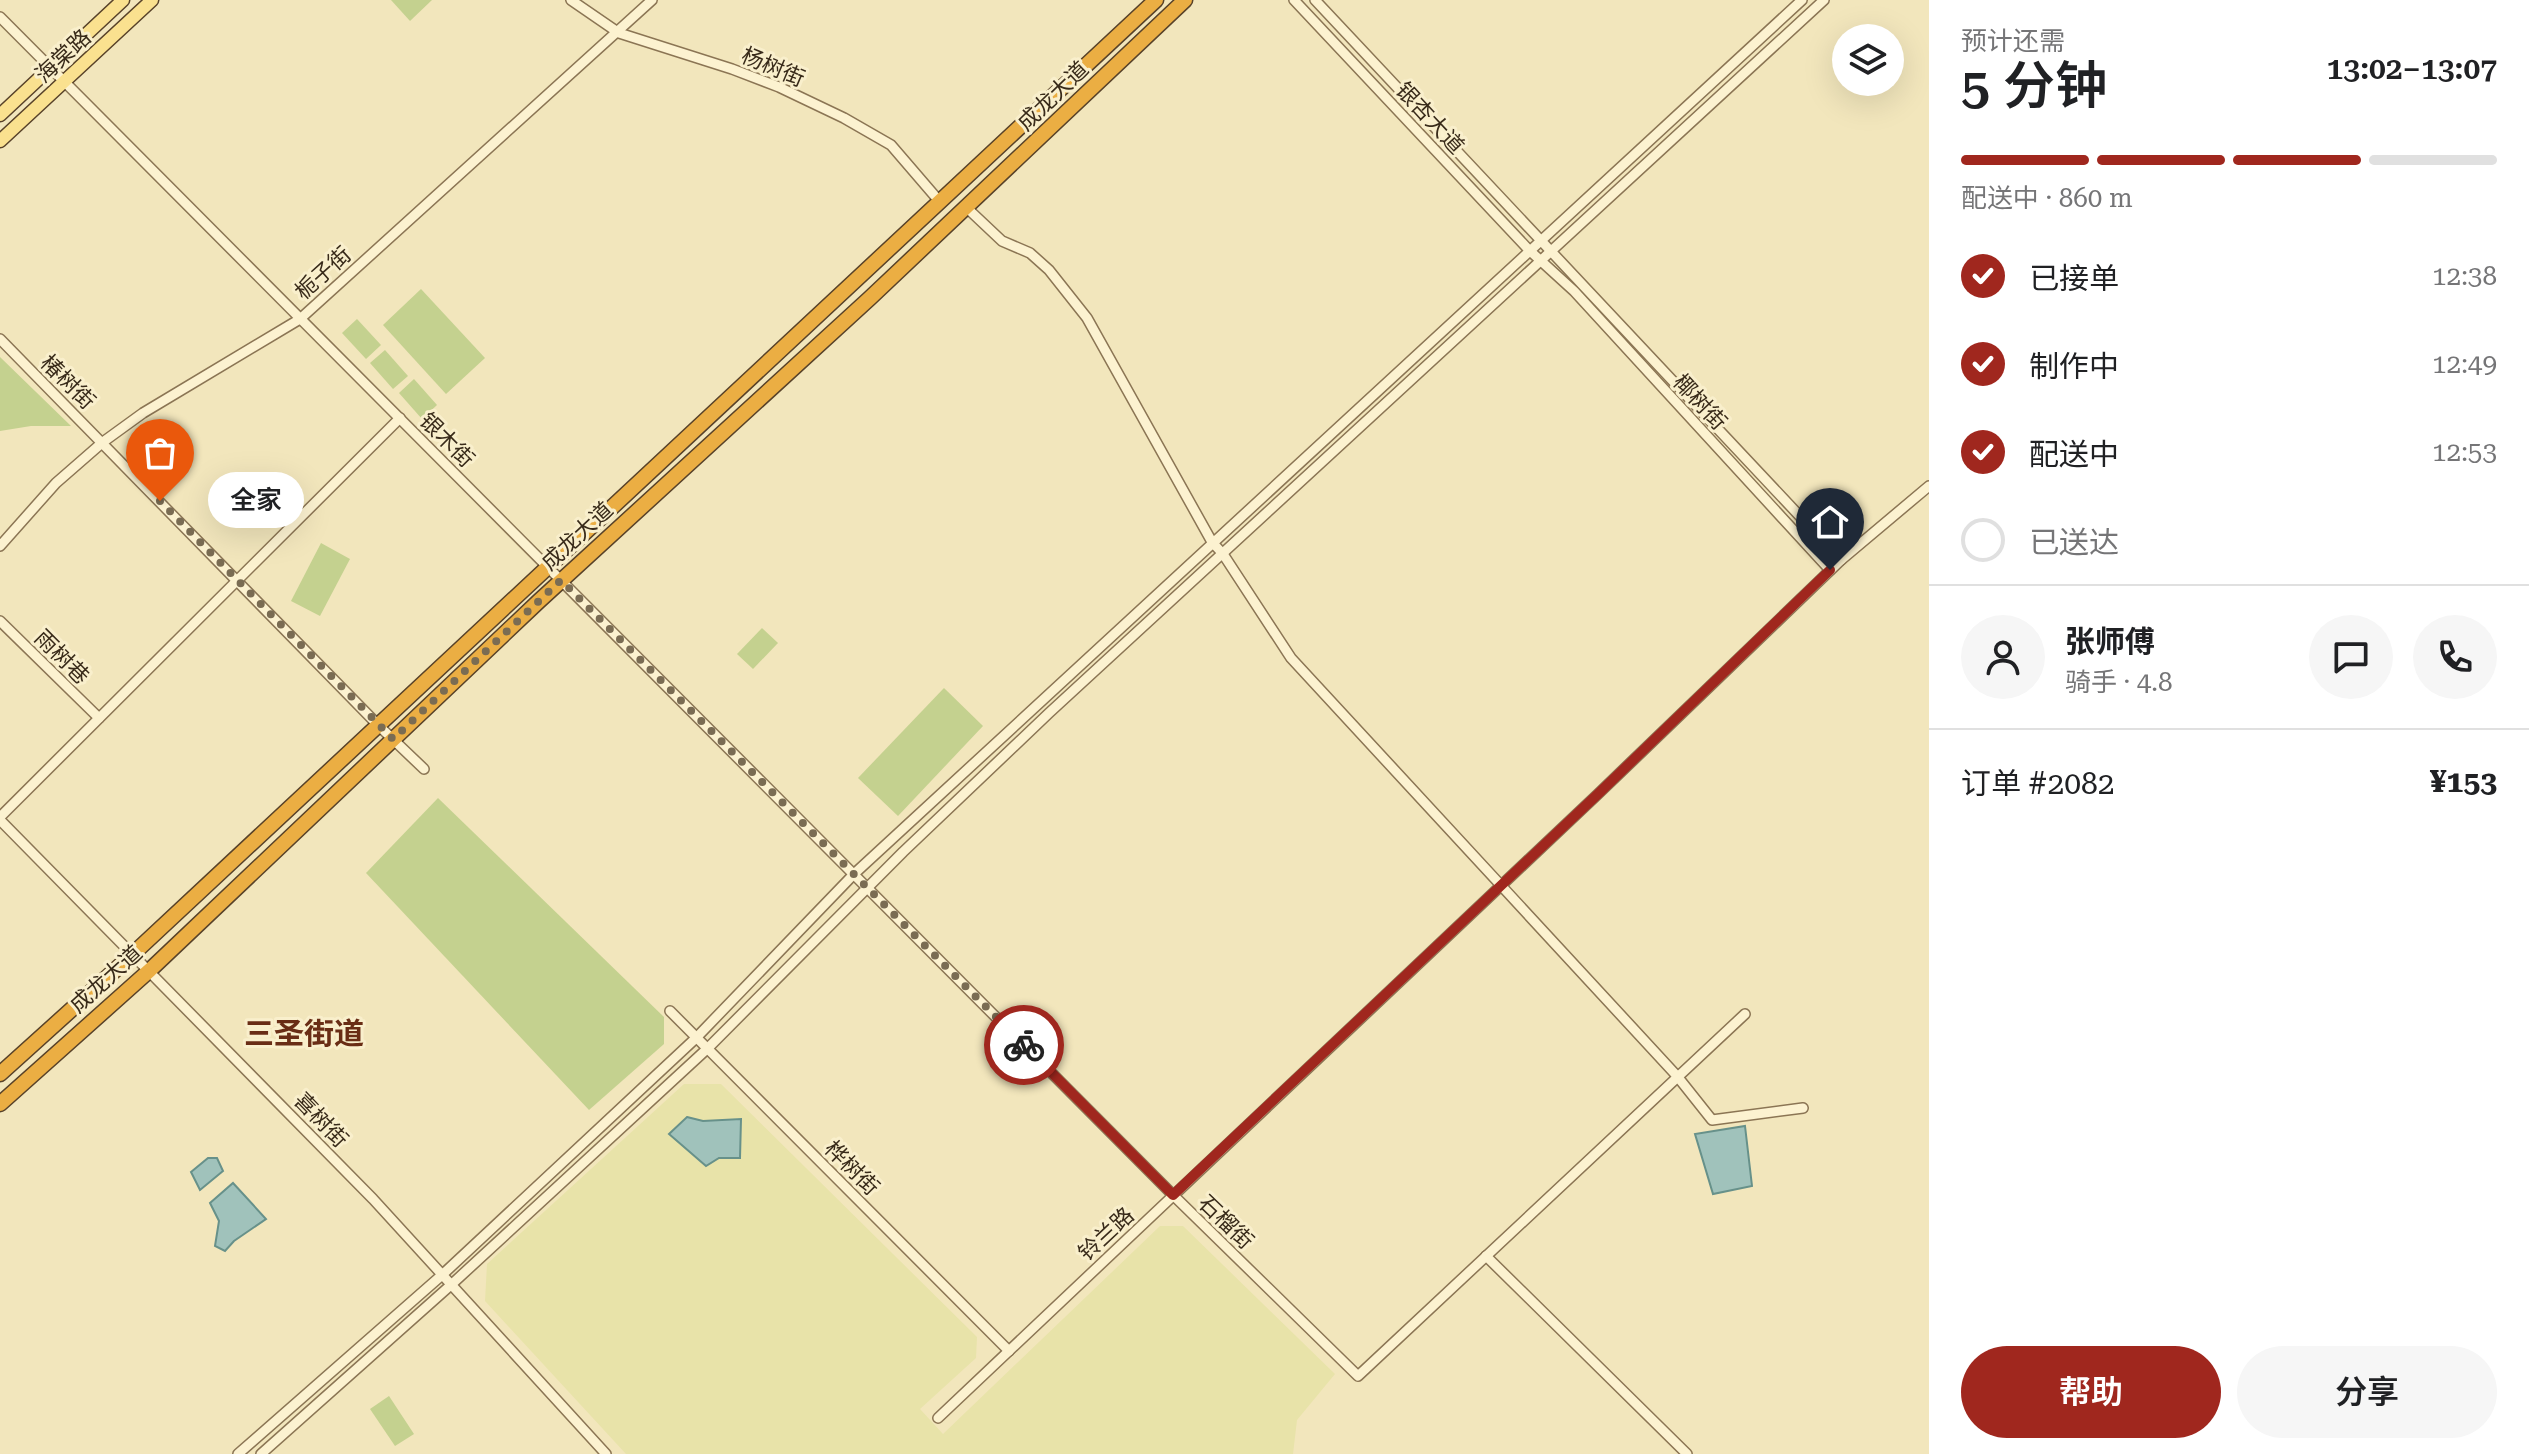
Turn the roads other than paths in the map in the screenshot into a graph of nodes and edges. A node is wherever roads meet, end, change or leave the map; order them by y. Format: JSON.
{"nodes":[{"id":1,"x":123,"y":0,"type":"edge"},
{"id":2,"x":152,"y":0,"type":"edge"},
{"id":3,"x":571,"y":0,"type":"edge"},
{"id":4,"x":652,"y":0,"type":"edge"},
{"id":5,"x":1156,"y":0,"type":"edge"},
{"id":6,"x":1185,"y":0,"type":"edge"},
{"id":7,"x":1294,"y":0,"type":"edge"},
{"id":8,"x":1315,"y":0,"type":"edge"},
{"id":9,"x":1802,"y":0,"type":"edge"},
{"id":10,"x":1824,"y":0,"type":"edge"},
{"id":11,"x":0,"y":17,"type":"edge"},
{"id":12,"x":619,"y":33,"type":"junction"},
{"id":13,"x":50,"y":68,"type":"junction"},
{"id":14,"x":64,"y":82,"type":"junction"},
{"id":15,"x":0,"y":115,"type":"edge"},
{"id":16,"x":0,"y":141,"type":"edge"},
{"id":17,"x":940,"y":202,"type":"junction"},
{"id":18,"x":967,"y":208,"type":"junction"},
{"id":19,"x":1540,"y":240,"type":"junction"},
{"id":20,"x":1529,"y":250,"type":"junction"},
{"id":21,"x":1551,"y":251,"type":"junction"},
{"id":22,"x":1540,"y":261,"type":"junction"},
{"id":23,"x":300,"y":319,"type":"junction"},
{"id":24,"x":0,"y":339,"type":"edge"},
{"id":25,"x":400,"y":418,"type":"junction"},
{"id":26,"x":103,"y":442,"type":"junction"},
{"id":27,"x":1929,"y":486,"type":"edge"},
{"id":28,"x":1212,"y":542,"type":"junction"},
{"id":29,"x":0,"y":546,"type":"edge"},
{"id":30,"x":1223,"y":554,"type":"junction"},
{"id":31,"x":1841,"y":560,"type":"junction"},
{"id":32,"x":547,"y":566,"type":"junction"},
{"id":33,"x":1830,"y":570,"type":"junction"},
{"id":34,"x":237,"y":580,"type":"junction"},
{"id":35,"x":561,"y":580,"type":"junction"},
{"id":36,"x":0,"y":621,"type":"edge"},
{"id":37,"x":99,"y":718,"type":"junction"},
{"id":38,"x":378,"y":725,"type":"junction"},
{"id":39,"x":393,"y":739,"type":"junction"},
{"id":40,"x":424,"y":769,"type":"dead end"},
{"id":41,"x":0,"y":818,"type":"edge"},
{"id":42,"x":854,"y":874,"type":"junction"},
{"id":43,"x":1501,"y":886,"type":"junction"},
{"id":44,"x":868,"y":888,"type":"junction"},
{"id":45,"x":134,"y":953,"type":"junction"},
{"id":46,"x":150,"y":970,"type":"junction"},
{"id":47,"x":670,"y":1011,"type":"dead end"},
{"id":48,"x":1745,"y":1014,"type":"dead end"},
{"id":49,"x":696,"y":1038,"type":"junction"},
{"id":50,"x":708,"y":1048,"type":"junction"},
{"id":51,"x":0,"y":1074,"type":"edge"},
{"id":52,"x":1677,"y":1076,"type":"junction"},
{"id":53,"x":0,"y":1104,"type":"edge"},
{"id":54,"x":1803,"y":1108,"type":"dead end"},
{"id":55,"x":1173,"y":1195,"type":"junction"},
{"id":56,"x":1486,"y":1256,"type":"junction"},
{"id":57,"x":442,"y":1275,"type":"junction"},
{"id":58,"x":452,"y":1284,"type":"junction"},
{"id":59,"x":1009,"y":1351,"type":"junction"},
{"id":60,"x":938,"y":1418,"type":"dead end"},
{"id":61,"x":238,"y":1454,"type":"edge"},
{"id":62,"x":261,"y":1454,"type":"edge"},
{"id":63,"x":606,"y":1454,"type":"edge"},
{"id":64,"x":1687,"y":1454,"type":"edge"}],
"edges":[{"from":1,"to":13,"type":"main road","name":"海棠路"},
{"from":2,"to":14,"type":"main road","name":"海棠路"},
{"from":3,"to":12,"type":"street","name":"杨树街"},
{"from":4,"to":12,"type":"street","name":"栀子街"},
{"from":5,"to":17,"type":"highway","name":"成龙大道"},
{"from":6,"to":18,"type":"highway","name":"成龙大道"},
{"from":7,"to":20,"type":"street","name":"银杏大道"},
{"from":8,"to":19,"type":"street","name":"银杏大道"},
{"from":9,"to":19,"type":"street"},
{"from":10,"to":21,"type":"street"},
{"from":11,"to":13,"type":"street","name":"银木街"},
{"from":12,"to":17,"type":"street","name":"杨树街"},
{"from":12,"to":23,"type":"street","name":"栀子街"},
{"from":13,"to":14,"type":"street","name":"银木街"},
{"from":13,"to":15,"type":"main road","name":"海棠路"},
{"from":14,"to":16,"type":"main road","name":"海棠路"},
{"from":14,"to":23,"type":"street","name":"银木街"},
{"from":17,"to":32,"type":"highway","name":"成龙大道"},
{"from":18,"to":28,"type":"street"},
{"from":18,"to":35,"type":"highway","name":"成龙大道"},
{"from":19,"to":20,"type":"street"},
{"from":19,"to":21,"type":"street","name":"银杏大道"},
{"from":20,"to":22,"type":"street","name":"银杏大道"},
{"from":20,"to":28,"type":"street"},
{"from":21,"to":22,"type":"street"},
{"from":21,"to":31,"type":"street","name":"椰树街"},
{"from":22,"to":30,"type":"street"},
{"from":22,"to":33,"type":"street","name":"椰树街"},
{"from":23,"to":25,"type":"street","name":"银木街"},
{"from":23,"to":26,"type":"street","name":"栀子街"},
{"from":24,"to":26,"type":"street","name":"椿树街"},
{"from":25,"to":32,"type":"street","name":"银木街"},
{"from":25,"to":34,"type":"street"},
{"from":26,"to":29,"type":"street","name":"栀子街"},
{"from":26,"to":34,"type":"street","name":"椿树街"},
{"from":27,"to":31,"type":"street","name":"铃兰路"},
{"from":28,"to":30,"type":"street"},
{"from":28,"to":42,"type":"street"},
{"from":30,"to":43,"type":"street"},
{"from":30,"to":44,"type":"street"},
{"from":31,"to":33,"type":"street","name":"铃兰路"},
{"from":32,"to":35,"type":"street","name":"银木街"},
{"from":32,"to":38,"type":"highway","name":"成龙大道"},
{"from":33,"to":43,"type":"street","name":"铃兰路"},
{"from":34,"to":37,"type":"street"},
{"from":34,"to":38,"type":"street","name":"椿树街"},
{"from":35,"to":39,"type":"highway","name":"成龙大道"},
{"from":35,"to":42,"type":"street","name":"银木街"},
{"from":36,"to":37,"type":"street","name":"雨树巷"},
{"from":37,"to":41,"type":"street"},
{"from":38,"to":39,"type":"street"},
{"from":38,"to":45,"type":"highway","name":"成龙大道"},
{"from":39,"to":40,"type":"street"},
{"from":39,"to":46,"type":"highway","name":"成龙大道"},
{"from":41,"to":45,"type":"street","name":"喜树街"},
{"from":42,"to":44,"type":"street","name":"银木街"},
{"from":42,"to":49,"type":"street"},
{"from":43,"to":52,"type":"street"},
{"from":43,"to":55,"type":"street","name":"铃兰路"},
{"from":44,"to":50,"type":"street"},
{"from":44,"to":55,"type":"street","name":"石榴街"},
{"from":45,"to":46,"type":"street","name":"喜树街"},
{"from":45,"to":51,"type":"highway","name":"成龙大道"},
{"from":46,"to":53,"type":"highway","name":"成龙大道"},
{"from":46,"to":57,"type":"street","name":"喜树街"},
{"from":47,"to":49,"type":"street","name":"桦树街"},
{"from":48,"to":52,"type":"street"},
{"from":49,"to":50,"type":"street","name":"桦树街"},
{"from":49,"to":57,"type":"street"},
{"from":50,"to":58,"type":"street"},
{"from":50,"to":59,"type":"street","name":"桦树街"},
{"from":52,"to":54,"type":"street"},
{"from":52,"to":56,"type":"street"},
{"from":55,"to":56,"type":"street","name":"石榴街"},
{"from":55,"to":59,"type":"street","name":"铃兰路"},
{"from":56,"to":64,"type":"street"},
{"from":57,"to":58,"type":"street","name":"喜树街"},
{"from":57,"to":61,"type":"street"},
{"from":58,"to":62,"type":"street"},
{"from":58,"to":63,"type":"street","name":"喜树街"},
{"from":59,"to":60,"type":"street","name":"铃兰路"}]}
